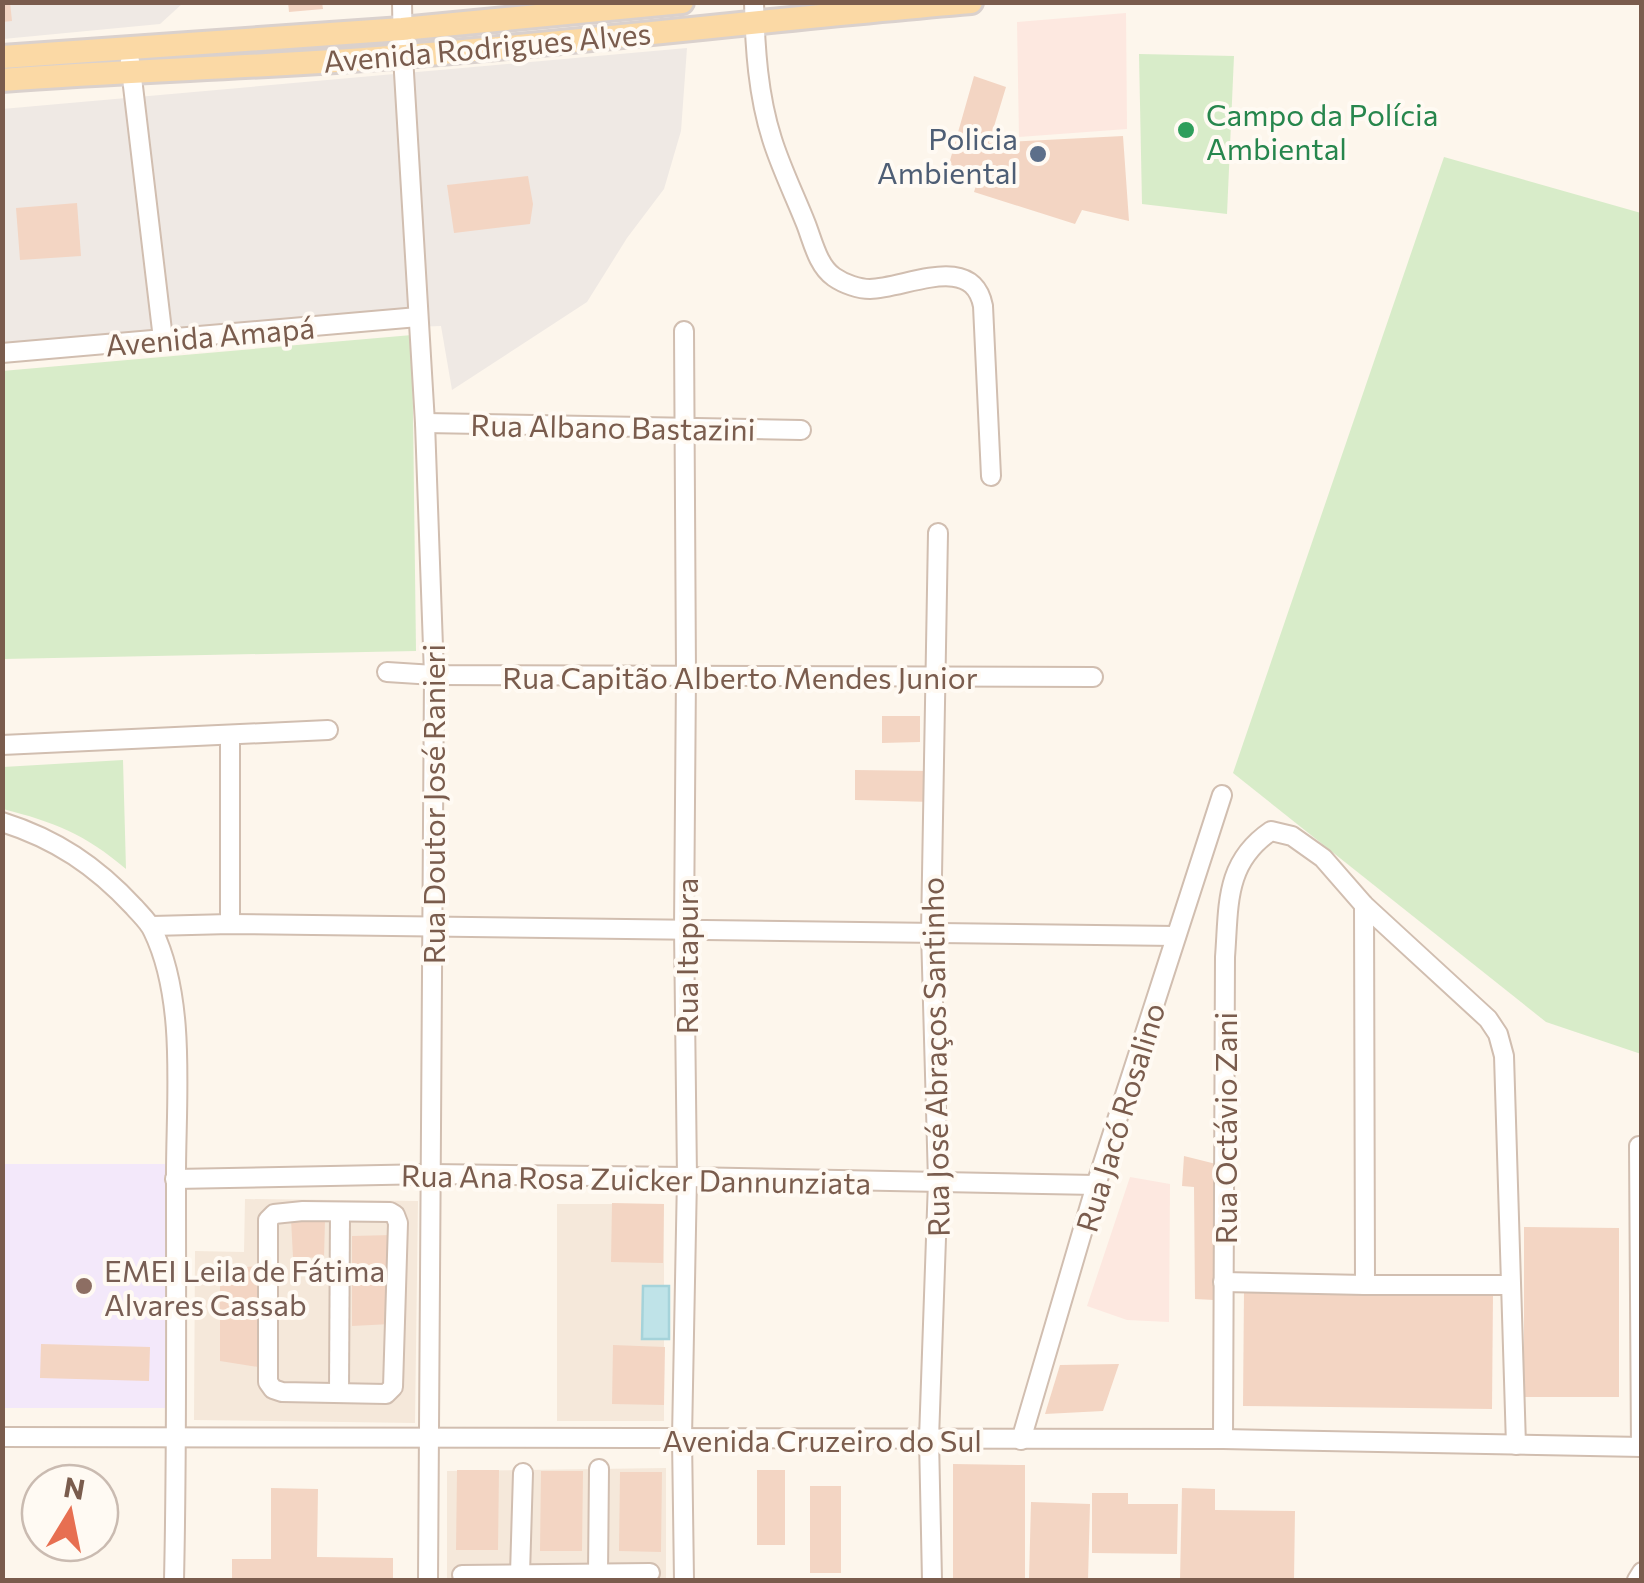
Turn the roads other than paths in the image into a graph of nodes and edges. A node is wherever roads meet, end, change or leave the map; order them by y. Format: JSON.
{"nodes":[{"id":1,"x":402,"y":2,"type":"edge"},
{"id":2,"x":682,"y":2,"type":"edge"},
{"id":3,"x":971,"y":2,"type":"edge"},
{"id":4,"x":633,"y":7,"type":"junction"},
{"id":5,"x":754,"y":12,"type":"edge"},
{"id":6,"x":402,"y":29,"type":"junction"},
{"id":7,"x":638,"y":33,"type":"junction"},
{"id":8,"x":403,"y":56,"type":"junction"},
{"id":9,"x":2,"y":58,"type":"edge"},
{"id":10,"x":129,"y":60,"type":"junction"},
{"id":11,"x":2,"y":80,"type":"edge"},
{"id":12,"x":418,"y":317,"type":"junction"},
{"id":13,"x":684,"y":331,"type":"dead end"},
{"id":14,"x":163,"y":339,"type":"junction"},
{"id":15,"x":2,"y":353,"type":"edge"},
{"id":16,"x":425,"y":424,"type":"junction"},
{"id":17,"x":685,"y":427,"type":"junction"},
{"id":18,"x":800,"y":430,"type":"dead end"},
{"id":19,"x":992,"y":476,"type":"dead end"},
{"id":20,"x":938,"y":533,"type":"dead end"},
{"id":21,"x":387,"y":672,"type":"dead end"},
{"id":22,"x":686,"y":674,"type":"junction"},
{"id":23,"x":434,"y":675,"type":"junction"},
{"id":24,"x":934,"y":676,"type":"junction"},
{"id":25,"x":1093,"y":677,"type":"dead end"},
{"id":26,"x":328,"y":730,"type":"dead end"},
{"id":27,"x":230,"y":735,"type":"junction"},
{"id":28,"x":2,"y":746,"type":"edge"},
{"id":29,"x":1222,"y":795,"type":"dead end"},
{"id":30,"x":2,"y":822,"type":"edge"},
{"id":31,"x":1364,"y":905,"type":"junction"},
{"id":32,"x":230,"y":924,"type":"junction"},
{"id":33,"x":152,"y":926,"type":"junction"},
{"id":34,"x":432,"y":926,"type":"junction"},
{"id":35,"x":684,"y":929,"type":"junction"},
{"id":36,"x":931,"y":932,"type":"junction"},
{"id":37,"x":1176,"y":936,"type":"junction"},
{"id":38,"x":1640,"y":1146,"type":"edge"},
{"id":39,"x":432,"y":1174,"type":"junction"},
{"id":40,"x":687,"y":1176,"type":"junction"},
{"id":41,"x":304,"y":1177,"type":"junction"},
{"id":42,"x":176,"y":1180,"type":"junction"},
{"id":43,"x":938,"y":1181,"type":"junction"},
{"id":44,"x":1096,"y":1185,"type":"junction"},
{"id":45,"x":303,"y":1211,"type":"junction"},
{"id":46,"x":340,"y":1212,"type":"junction"},
{"id":47,"x":1222,"y":1282,"type":"junction"},
{"id":48,"x":1365,"y":1285,"type":"junction"},
{"id":49,"x":1510,"y":1285,"type":"junction"},
{"id":50,"x":339,"y":1393,"type":"junction"},
{"id":51,"x":2,"y":1436,"type":"edge"},
{"id":52,"x":177,"y":1436,"type":"junction"},
{"id":53,"x":428,"y":1437,"type":"junction"},
{"id":54,"x":682,"y":1438,"type":"junction"},
{"id":55,"x":930,"y":1439,"type":"junction"},
{"id":56,"x":1223,"y":1439,"type":"junction"},
{"id":57,"x":1021,"y":1440,"type":"junction"},
{"id":58,"x":1516,"y":1445,"type":"junction"},
{"id":59,"x":1641,"y":1447,"type":"edge"},
{"id":60,"x":599,"y":1469,"type":"dead end"},
{"id":61,"x":523,"y":1473,"type":"dead end"},
{"id":62,"x":1642,"y":1572,"type":"edge"},
{"id":63,"x":520,"y":1574,"type":"junction"},
{"id":64,"x":598,"y":1574,"type":"junction"},
{"id":65,"x":650,"y":1574,"type":"dead end"},
{"id":66,"x":462,"y":1575,"type":"dead end"},
{"id":67,"x":174,"y":1580,"type":"edge"},
{"id":68,"x":428,"y":1580,"type":"edge"},
{"id":69,"x":684,"y":1580,"type":"edge"},
{"id":70,"x":932,"y":1580,"type":"edge"},
{"id":71,"x":1637,"y":1580,"type":"edge"}],
"edges":[{"from":1,"to":6,"type":"street","name":"Rua Doutor José Ranieri"},
{"from":2,"to":4,"type":"main road","name":"Avenida Rodrigues Alves"},
{"from":3,"to":5,"type":"main road","name":"Avenida Rodrigues Alves"},
{"from":4,"to":6,"type":"main road","name":"Avenida Rodrigues Alves"},
{"from":4,"to":7,"type":"main road"},
{"from":5,"to":7,"type":"main road","name":"Avenida Rodrigues Alves"},
{"from":5,"to":19,"type":"street"},
{"from":6,"to":8,"type":"street","name":"Rua Doutor José Ranieri"},
{"from":6,"to":10,"type":"main road","name":"Avenida Rodrigues Alves"},
{"from":7,"to":8,"type":"main road","name":"Avenida Rodrigues Alves"},
{"from":8,"to":10,"type":"main road","name":"Avenida Rodrigues Alves"},
{"from":8,"to":12,"type":"street","name":"Rua Doutor José Ranieri"},
{"from":9,"to":10,"type":"main road","name":"Avenida Rodrigues Alves"},
{"from":10,"to":11,"type":"main road","name":"Avenida Rodrigues Alves"},
{"from":10,"to":14,"type":"street"},
{"from":12,"to":14,"type":"street","name":"Avenida Amapá"},
{"from":12,"to":16,"type":"street","name":"Rua Doutor José Ranieri"},
{"from":13,"to":17,"type":"street","name":"Rua Itapura"},
{"from":14,"to":15,"type":"street","name":"Avenida Amapá"},
{"from":16,"to":17,"type":"street","name":"Rua Albano Bastazini"},
{"from":16,"to":23,"type":"street","name":"Rua Doutor José Ranieri"},
{"from":17,"to":18,"type":"street","name":"Rua Albano Bastazini"},
{"from":17,"to":22,"type":"street","name":"Rua Itapura"},
{"from":20,"to":24,"type":"street","name":"Rua José Abraços Santinho"},
{"from":21,"to":23,"type":"street","name":"Rua Capitão Alberto Mendes Junior"},
{"from":22,"to":23,"type":"street","name":"Rua Capitão Alberto Mendes Junior"},
{"from":22,"to":24,"type":"street","name":"Rua Capitão Alberto Mendes Junior"},
{"from":22,"to":35,"type":"street","name":"Rua Itapura"},
{"from":23,"to":34,"type":"street","name":"Rua Doutor José Ranieri"},
{"from":24,"to":25,"type":"street","name":"Rua Capitão Alberto Mendes Junior"},
{"from":24,"to":36,"type":"street","name":"Rua José Abraços Santinho"},
{"from":26,"to":27,"type":"street"},
{"from":27,"to":28,"type":"street"},
{"from":27,"to":32,"type":"street"},
{"from":29,"to":37,"type":"street","name":"Rua Jacó Rosalino"},
{"from":30,"to":33,"type":"street"},
{"from":31,"to":47,"type":"street","name":"Rua Octávio Zani"},
{"from":31,"to":48,"type":"street"},
{"from":31,"to":49,"type":"street"},
{"from":32,"to":33,"type":"street"},
{"from":32,"to":34,"type":"street"},
{"from":33,"to":42,"type":"street"},
{"from":34,"to":35,"type":"street"},
{"from":34,"to":39,"type":"street","name":"Rua Doutor José Ranieri"},
{"from":35,"to":36,"type":"street"},
{"from":35,"to":40,"type":"street","name":"Rua Itapura"},
{"from":36,"to":37,"type":"street"},
{"from":36,"to":43,"type":"street","name":"Rua José Abraços Santinho"},
{"from":37,"to":44,"type":"street","name":"Rua Jacó Rosalino"},
{"from":38,"to":59,"type":"street"},
{"from":39,"to":40,"type":"street","name":"Rua Ana Rosa Zuicker Dannunziata"},
{"from":39,"to":41,"type":"street","name":"Rua Ana Rosa Zuicker Dannunziata"},
{"from":39,"to":53,"type":"street","name":"Rua Doutor José Ranieri"},
{"from":40,"to":43,"type":"street","name":"Rua Ana Rosa Zuicker Dannunziata"},
{"from":40,"to":54,"type":"street","name":"Rua Itapura"},
{"from":41,"to":42,"type":"street","name":"Rua Ana Rosa Zuicker Dannunziata"},
{"from":41,"to":45,"type":"street"},
{"from":42,"to":52,"type":"street"},
{"from":43,"to":44,"type":"street","name":"Rua Ana Rosa Zuicker Dannunziata"},
{"from":43,"to":55,"type":"street","name":"Rua José Abraços Santinho"},
{"from":44,"to":57,"type":"street","name":"Rua Jacó Rosalino"},
{"from":45,"to":46,"type":"street"},
{"from":45,"to":50,"type":"street"},
{"from":46,"to":50,"type":"street"},
{"from":46,"to":50,"type":"street"},
{"from":47,"to":48,"type":"street"},
{"from":47,"to":56,"type":"street","name":"Rua Octávio Zani"},
{"from":48,"to":49,"type":"street"},
{"from":49,"to":58,"type":"street"},
{"from":51,"to":52,"type":"street","name":"Avenida Cruzeiro do Sul"},
{"from":52,"to":53,"type":"street","name":"Avenida Cruzeiro do Sul"},
{"from":52,"to":67,"type":"street"},
{"from":53,"to":54,"type":"street","name":"Avenida Cruzeiro do Sul"},
{"from":53,"to":68,"type":"street","name":"Rua Doutor José Ranieri"},
{"from":54,"to":55,"type":"street","name":"Avenida Cruzeiro do Sul"},
{"from":54,"to":69,"type":"street","name":"Rua Itapura"},
{"from":55,"to":57,"type":"street","name":"Avenida Cruzeiro do Sul"},
{"from":55,"to":70,"type":"street","name":"Rua José Abraços Santinho"},
{"from":56,"to":57,"type":"street","name":"Avenida Cruzeiro do Sul"},
{"from":56,"to":58,"type":"street","name":"Avenida Cruzeiro do Sul"},
{"from":58,"to":59,"type":"street","name":"Avenida Cruzeiro do Sul"},
{"from":60,"to":64,"type":"street"},
{"from":61,"to":63,"type":"street"},
{"from":62,"to":71,"type":"street"},
{"from":63,"to":64,"type":"street"},
{"from":63,"to":66,"type":"street"},
{"from":64,"to":65,"type":"street"}]}
